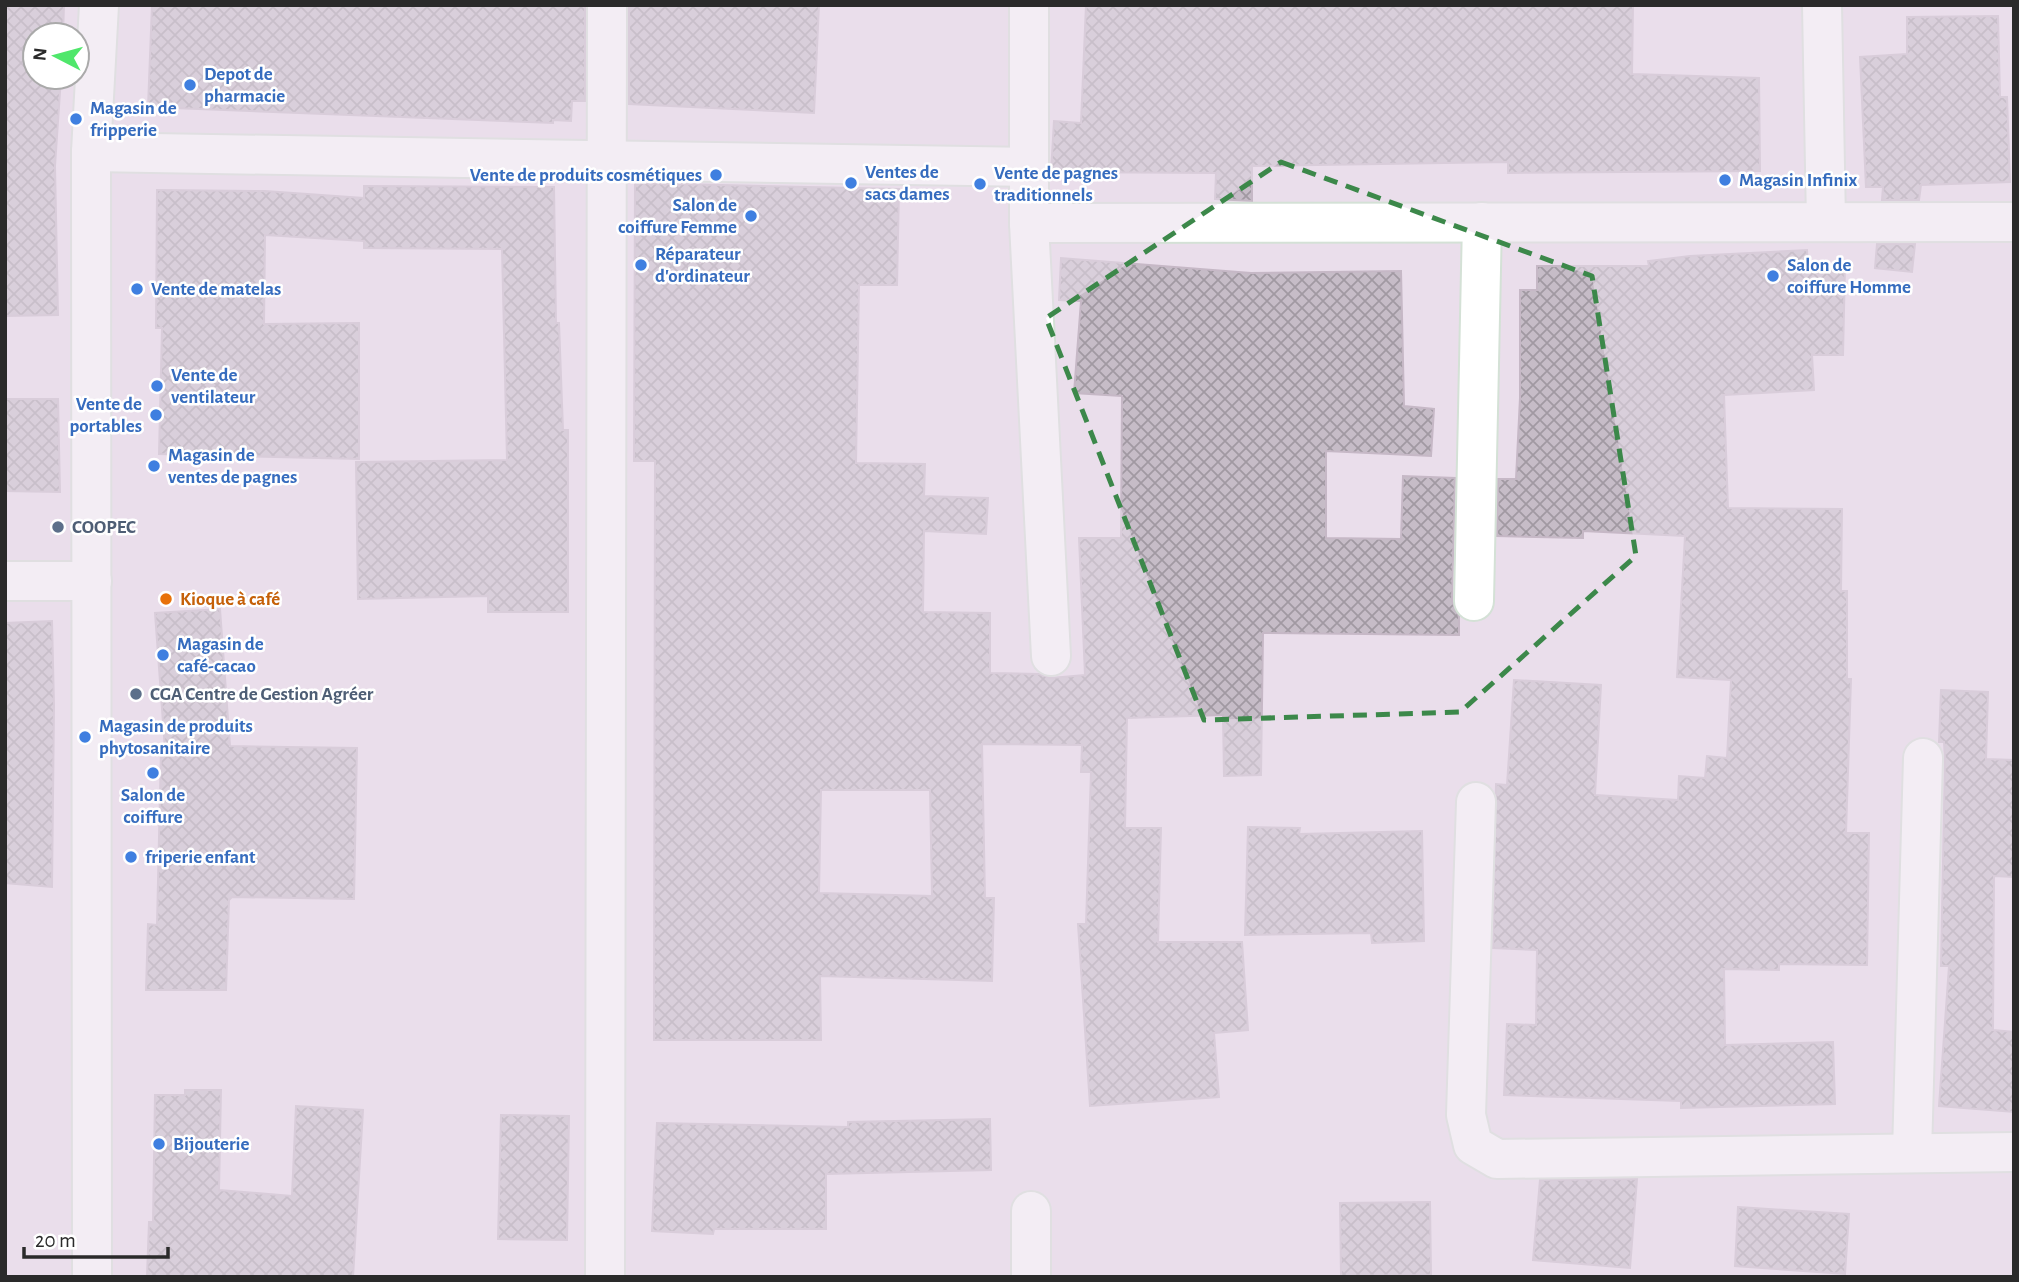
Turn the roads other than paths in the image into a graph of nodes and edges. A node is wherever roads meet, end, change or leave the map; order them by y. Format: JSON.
{"nodes":[{"id":1,"x":99,"y":5,"type":"edge"},
{"id":2,"x":607,"y":5,"type":"edge"},
{"id":3,"x":1028,"y":5,"type":"edge"},
{"id":4,"x":1822,"y":5,"type":"edge"},
{"id":5,"x":91,"y":152,"type":"junction"},
{"id":6,"x":607,"y":161,"type":"junction"},
{"id":7,"x":1029,"y":167,"type":"junction"},
{"id":8,"x":1482,"y":222,"type":"junction"},
{"id":9,"x":1826,"y":222,"type":"junction"},
{"id":10,"x":2014,"y":222,"type":"edge"},
{"id":11,"x":1029,"y":223,"type":"junction"},
{"id":12,"x":92,"y":581,"type":"junction"},
{"id":13,"x":5,"y":582,"type":"edge"},
{"id":14,"x":1475,"y":601,"type":"dead end"},
{"id":15,"x":1051,"y":656,"type":"dead end"},
{"id":16,"x":1923,"y":758,"type":"dead end"},
{"id":17,"x":1476,"y":802,"type":"dead end"},
{"id":18,"x":2014,"y":1152,"type":"edge"},
{"id":19,"x":1912,"y":1153,"type":"junction"},
{"id":20,"x":1031,"y":1210,"type":"dead end"},
{"id":21,"x":92,"y":1277,"type":"edge"},
{"id":22,"x":605,"y":1277,"type":"edge"},
{"id":23,"x":1031,"y":1277,"type":"edge"}],
"edges":[{"from":1,"to":5,"type":"street"},
{"from":2,"to":6,"type":"street"},
{"from":3,"to":7,"type":"street"},
{"from":4,"to":9,"type":"street"},
{"from":5,"to":6,"type":"street"},
{"from":5,"to":12,"type":"street"},
{"from":6,"to":7,"type":"street"},
{"from":6,"to":22,"type":"street"},
{"from":7,"to":11,"type":"street"},
{"from":8,"to":9,"type":"street"},
{"from":8,"to":11,"type":"street"},
{"from":8,"to":14,"type":"street"},
{"from":9,"to":10,"type":"street"},
{"from":11,"to":15,"type":"street"},
{"from":12,"to":13,"type":"street"},
{"from":12,"to":21,"type":"street"},
{"from":16,"to":19,"type":"street"},
{"from":17,"to":19,"type":"street"},
{"from":18,"to":19,"type":"street"},
{"from":20,"to":23,"type":"street"}]}
